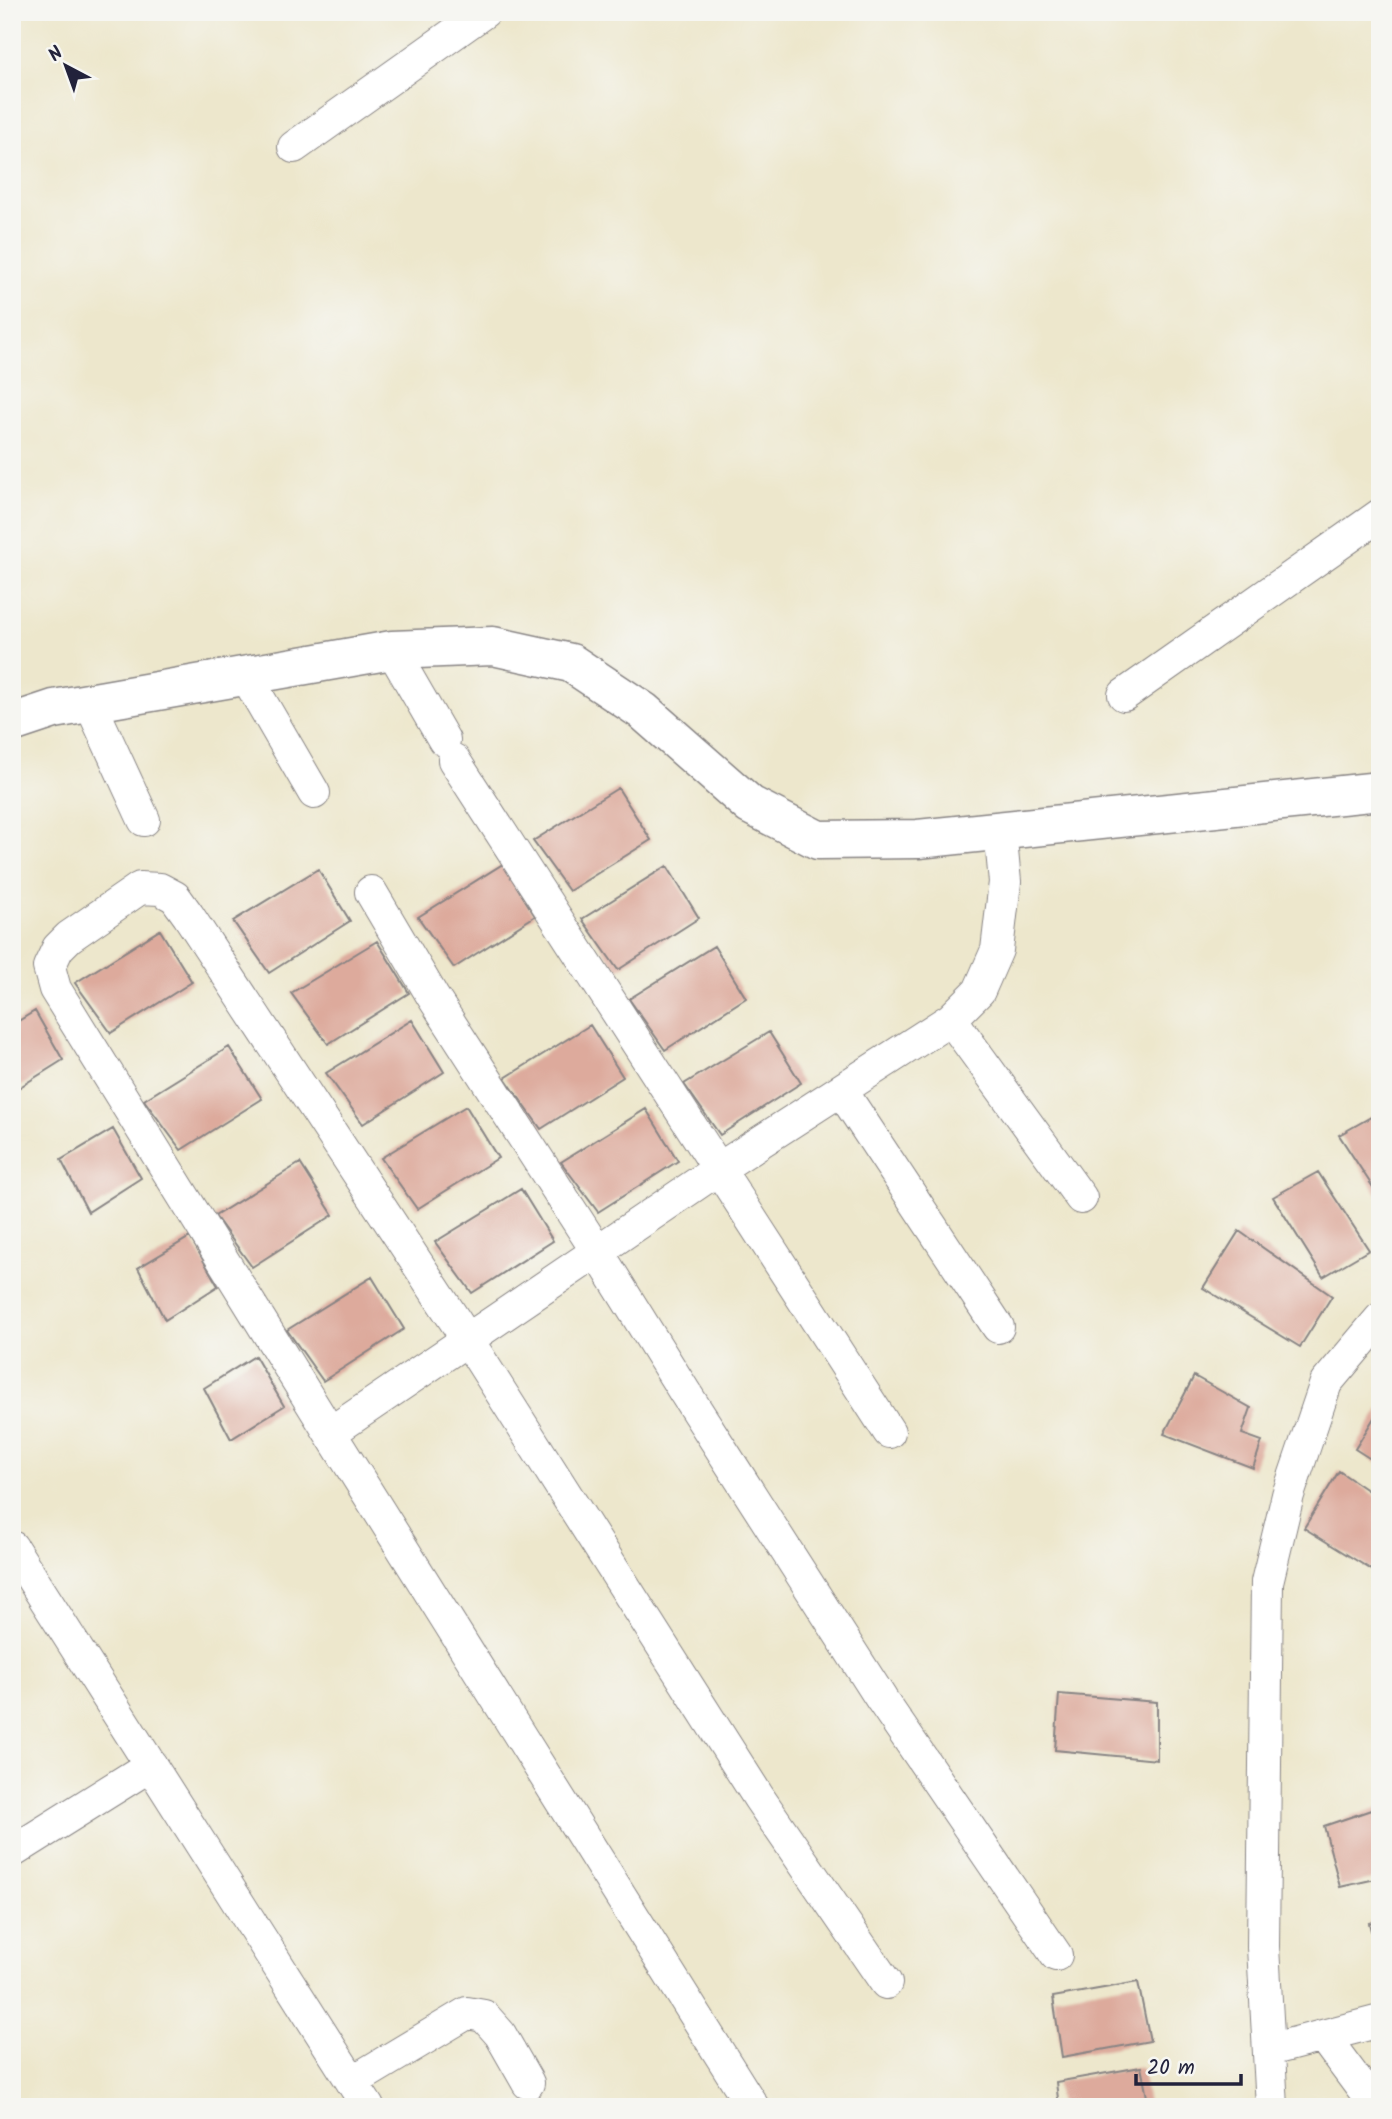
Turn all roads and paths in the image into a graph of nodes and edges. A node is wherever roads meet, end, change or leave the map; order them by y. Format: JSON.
{"nodes":[{"id":1,"x":484,"y":12,"type":"edge"},
{"id":2,"x":294,"y":147,"type":"dead end"},
{"id":3,"x":1380,"y":515,"type":"edge"},
{"id":4,"x":392,"y":650,"type":"junction"},
{"id":5,"x":246,"y":676,"type":"junction"},
{"id":6,"x":1124,"y":695,"type":"dead end"},
{"id":7,"x":90,"y":703,"type":"junction"},
{"id":8,"x":12,"y":723,"type":"edge"},
{"id":9,"x":1380,"y":791,"type":"edge"},
{"id":10,"x":314,"y":793,"type":"dead end"},
{"id":11,"x":144,"y":820,"type":"dead end"},
{"id":12,"x":1000,"y":830,"type":"junction"},
{"id":13,"x":371,"y":892,"type":"dead end"},
{"id":14,"x":951,"y":1019,"type":"junction"},
{"id":15,"x":841,"y":1090,"type":"junction"},
{"id":16,"x":720,"y":1168,"type":"junction"},
{"id":17,"x":1081,"y":1198,"type":"dead end"},
{"id":18,"x":597,"y":1251,"type":"junction"},
{"id":19,"x":1380,"y":1319,"type":"edge"},
{"id":20,"x":998,"y":1326,"type":"dead end"},
{"id":21,"x":467,"y":1339,"type":"junction"},
{"id":22,"x":889,"y":1432,"type":"dead end"},
{"id":23,"x":331,"y":1433,"type":"junction"},
{"id":24,"x":12,"y":1547,"type":"edge"},
{"id":25,"x":151,"y":1765,"type":"junction"},
{"id":26,"x":12,"y":1852,"type":"edge"},
{"id":27,"x":1056,"y":1955,"type":"dead end"},
{"id":28,"x":886,"y":1983,"type":"dead end"},
{"id":29,"x":1380,"y":2021,"type":"edge"},
{"id":30,"x":1323,"y":2036,"type":"junction"},
{"id":31,"x":1269,"y":2050,"type":"junction"},
{"id":32,"x":528,"y":2083,"type":"dead end"},
{"id":33,"x":360,"y":2095,"type":"edge"},
{"id":34,"x":753,"y":2107,"type":"edge"},
{"id":35,"x":1272,"y":2107,"type":"edge"},
{"id":36,"x":1376,"y":2107,"type":"edge"}],
"edges":[{"from":1,"to":2,"type":"street"},
{"from":3,"to":6,"type":"street"},
{"from":4,"to":5,"type":"street"},
{"from":4,"to":12,"type":"street"},
{"from":4,"to":16,"type":"street"},
{"from":5,"to":7,"type":"street"},
{"from":5,"to":10,"type":"street"},
{"from":7,"to":8,"type":"street"},
{"from":7,"to":11,"type":"street"},
{"from":9,"to":12,"type":"street"},
{"from":12,"to":14,"type":"street"},
{"from":13,"to":18,"type":"street"},
{"from":14,"to":15,"type":"street"},
{"from":14,"to":17,"type":"street"},
{"from":15,"to":16,"type":"street"},
{"from":15,"to":20,"type":"street"},
{"from":16,"to":18,"type":"street"},
{"from":16,"to":22,"type":"street"},
{"from":18,"to":21,"type":"street"},
{"from":18,"to":27,"type":"street"},
{"from":19,"to":31,"type":"street"},
{"from":21,"to":23,"type":"street"},
{"from":21,"to":23,"type":"street"},
{"from":21,"to":28,"type":"street"},
{"from":23,"to":34,"type":"street"},
{"from":24,"to":25,"type":"street"},
{"from":25,"to":26,"type":"street"},
{"from":25,"to":33,"type":"street"},
{"from":29,"to":30,"type":"street"},
{"from":30,"to":31,"type":"street"},
{"from":30,"to":36,"type":"street"},
{"from":31,"to":35,"type":"street"},
{"from":32,"to":33,"type":"street"}]}
